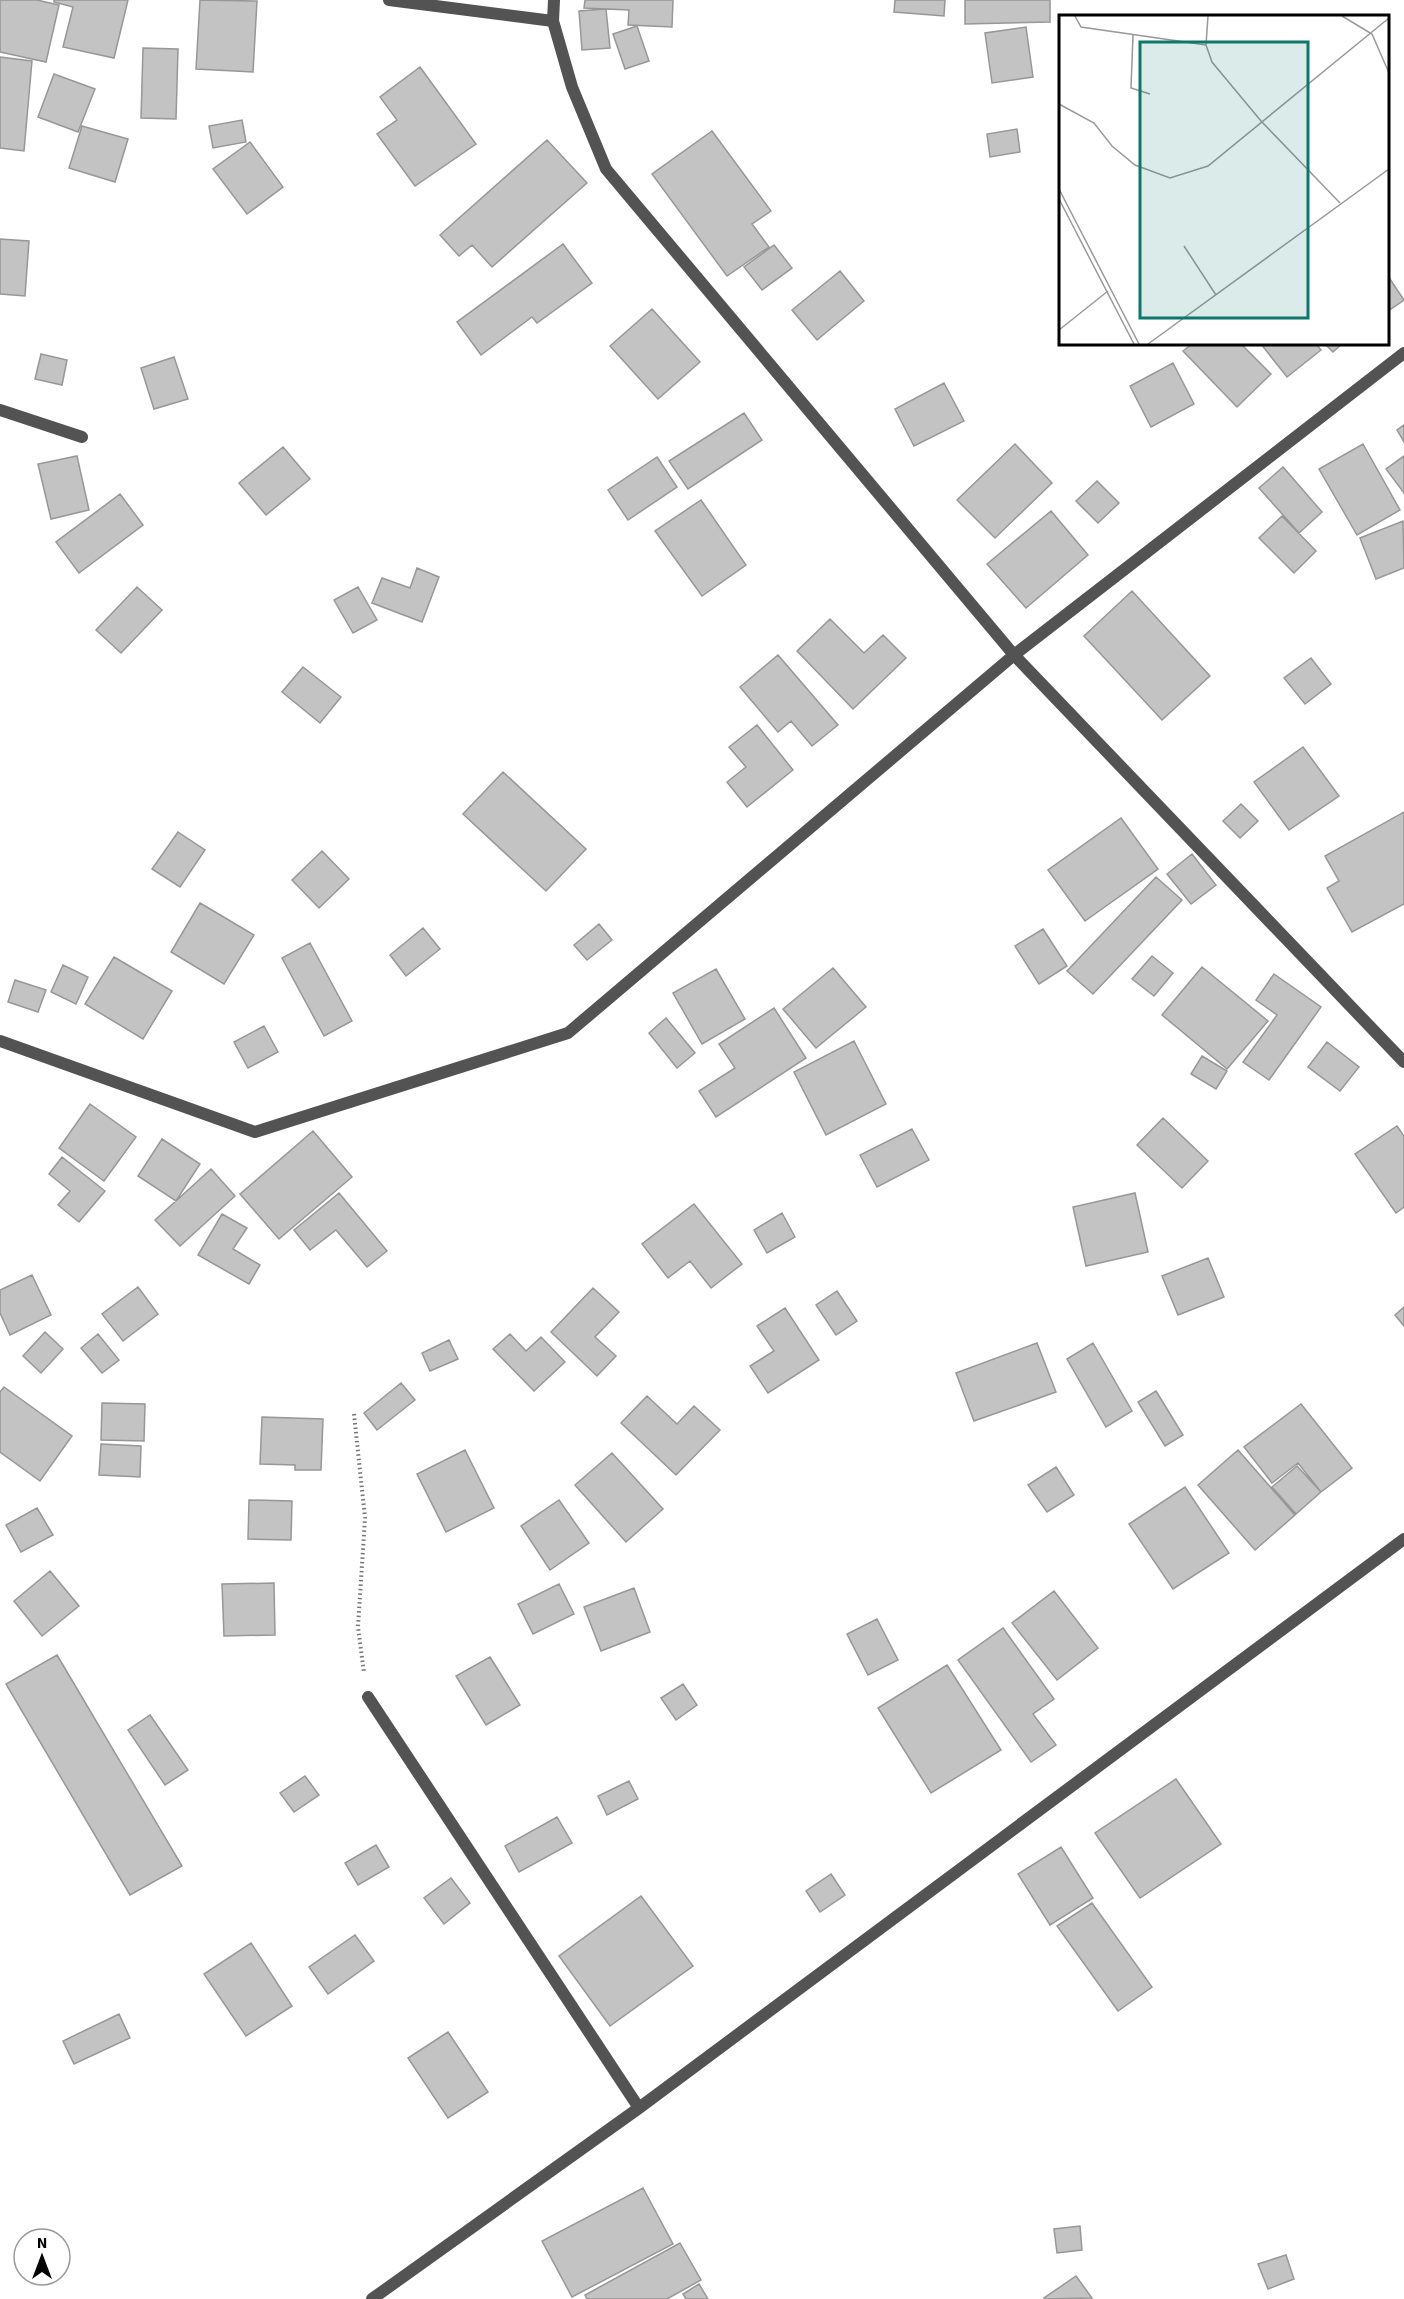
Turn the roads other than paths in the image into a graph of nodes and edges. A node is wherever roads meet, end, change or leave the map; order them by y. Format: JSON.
{"nodes":[{"id":1,"x":389,"y":0,"type":"edge"},
{"id":2,"x":554,"y":0,"type":"edge"},
{"id":3,"x":552,"y":21,"type":"junction"},
{"id":4,"x":1404,"y":353,"type":"edge"},
{"id":5,"x":0,"y":410,"type":"edge"},
{"id":6,"x":82,"y":437,"type":"dead end"},
{"id":7,"x":1014,"y":655,"type":"junction"},
{"id":8,"x":0,"y":1041,"type":"edge"},
{"id":9,"x":1404,"y":1062,"type":"edge"},
{"id":10,"x":1404,"y":1539,"type":"edge"},
{"id":11,"x":368,"y":1697,"type":"road end"},
{"id":12,"x":639,"y":2108,"type":"junction"},
{"id":13,"x":372,"y":2299,"type":"edge"}],
"edges":[{"from":1,"to":3,"type":"street"},
{"from":2,"to":3,"type":"street"},
{"from":3,"to":7,"type":"street"},
{"from":4,"to":7,"type":"street"},
{"from":5,"to":6,"type":"street"},
{"from":7,"to":8,"type":"street"},
{"from":7,"to":9,"type":"street"},
{"from":10,"to":12,"type":"street"},
{"from":11,"to":12,"type":"street"},
{"from":12,"to":13,"type":"street"}]}
